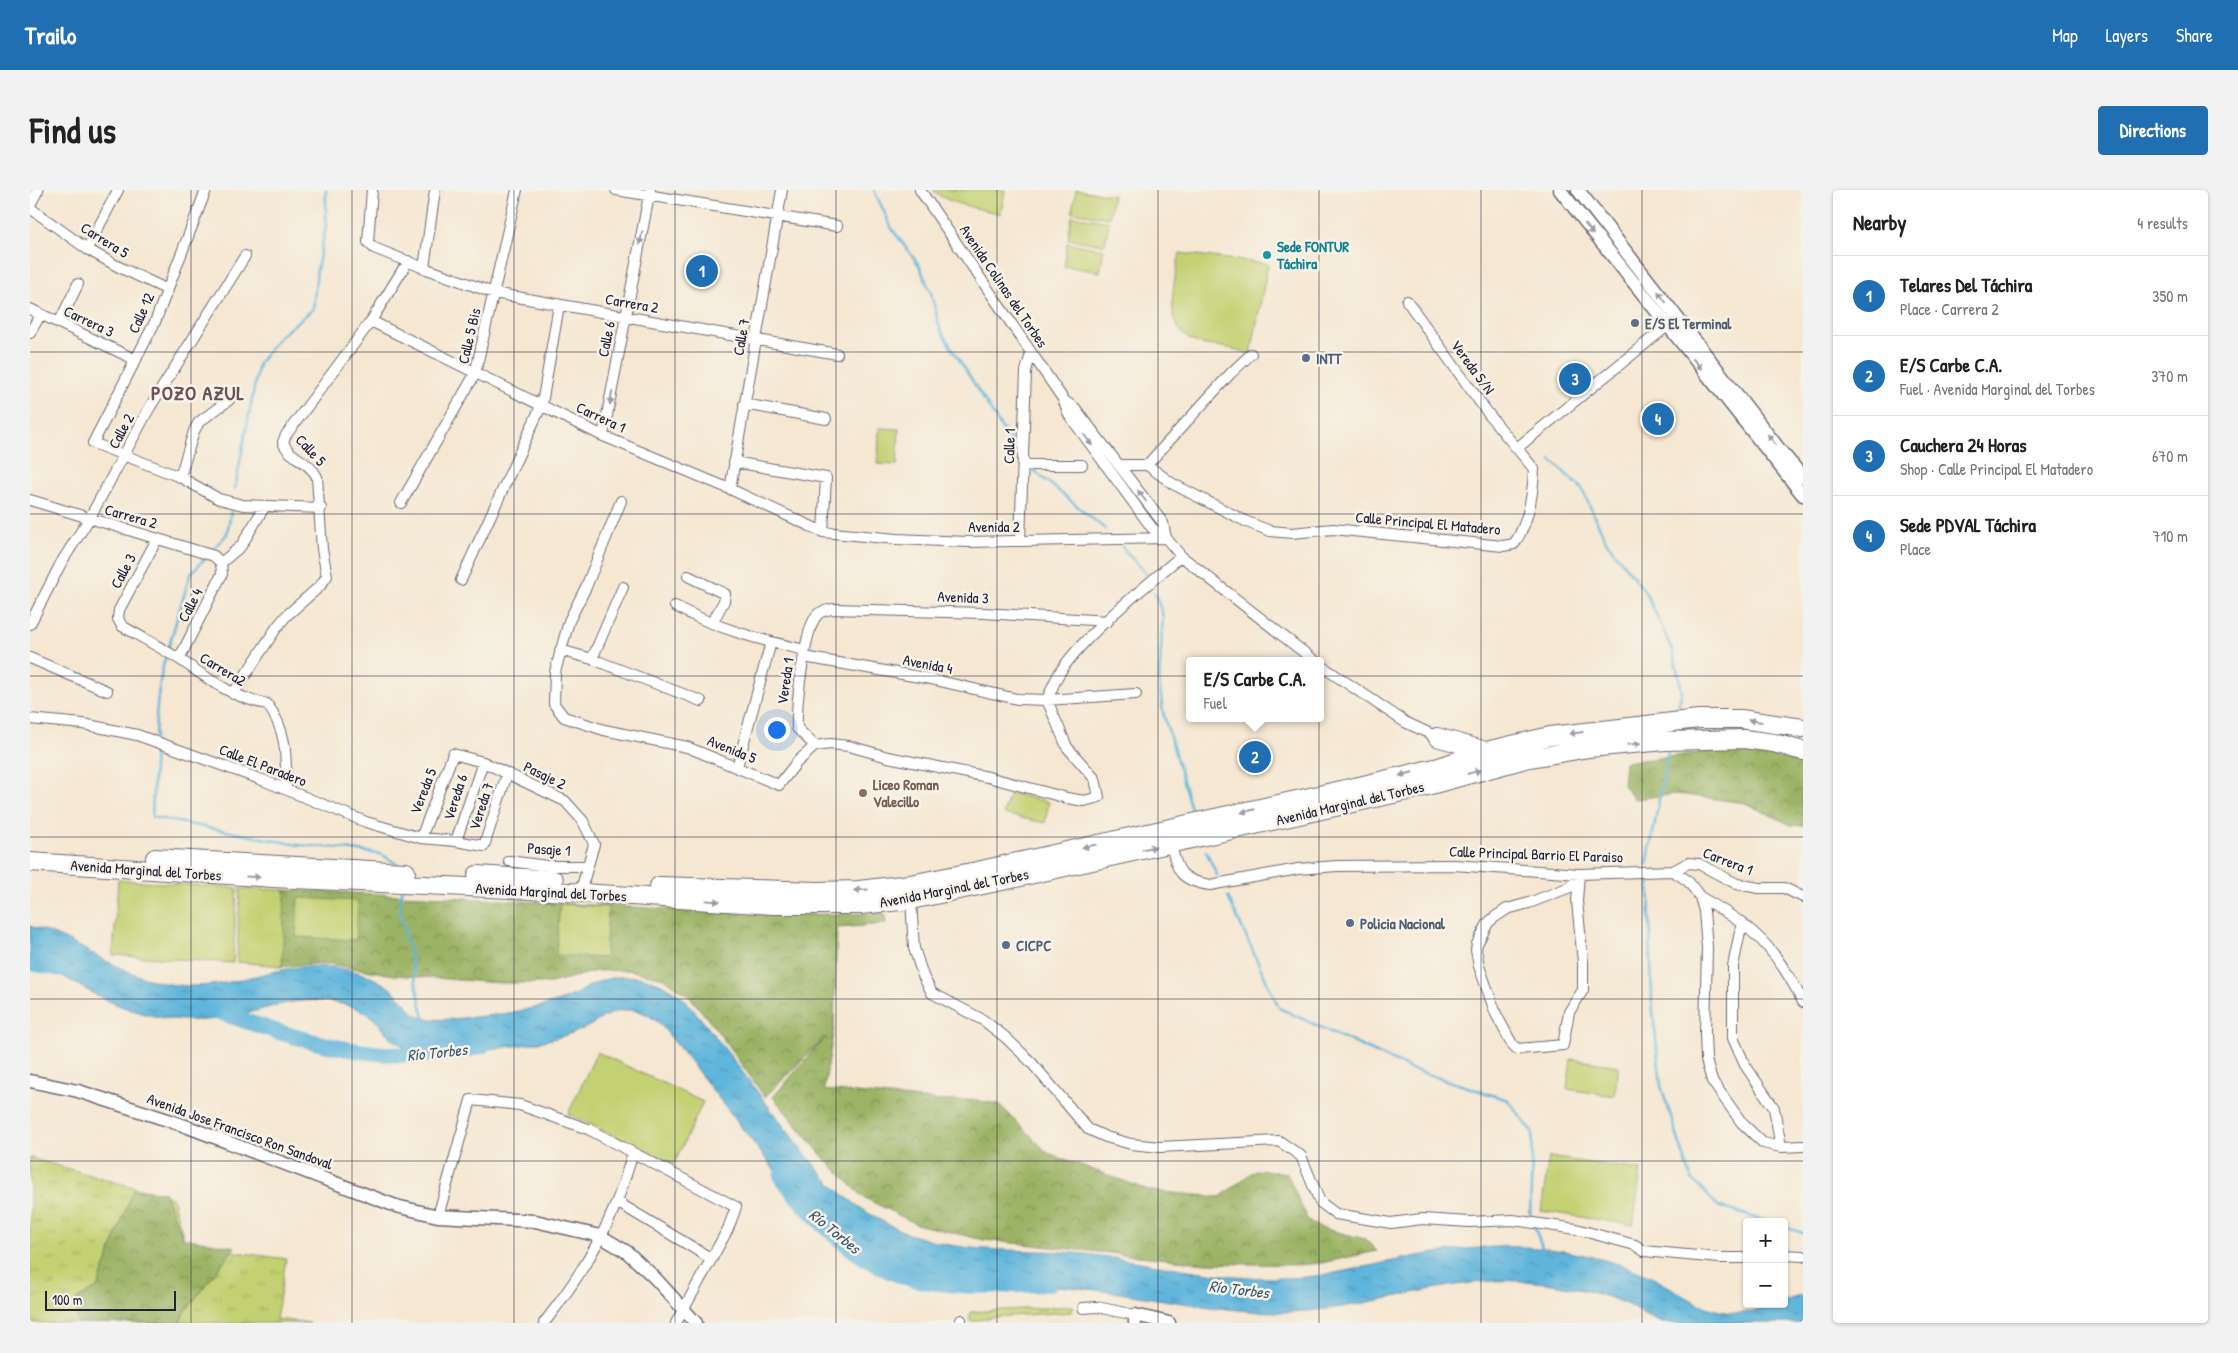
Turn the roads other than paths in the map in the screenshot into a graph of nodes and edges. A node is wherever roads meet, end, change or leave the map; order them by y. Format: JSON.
{"nodes":[{"id":1,"x":38,"y":190,"type":"edge"},
{"id":2,"x":118,"y":190,"type":"edge"},
{"id":3,"x":206,"y":190,"type":"edge"},
{"id":4,"x":372,"y":190,"type":"edge"},
{"id":5,"x":435,"y":190,"type":"edge"},
{"id":6,"x":517,"y":190,"type":"edge"},
{"id":7,"x":616,"y":190,"type":"edge"},
{"id":8,"x":782,"y":190,"type":"edge"},
{"id":9,"x":920,"y":190,"type":"edge"},
{"id":10,"x":1560,"y":190,"type":"edge"},
{"id":11,"x":1578,"y":190,"type":"edge"},
{"id":12,"x":650,"y":193,"type":"edge"},
{"id":13,"x":30,"y":206,"type":"edge"},
{"id":14,"x":777,"y":218,"type":"junction"},
{"id":15,"x":837,"y":226,"type":"dead end"},
{"id":16,"x":87,"y":249,"type":"junction"},
{"id":17,"x":245,"y":256,"type":"dead end"},
{"id":18,"x":408,"y":260,"type":"junction"},
{"id":19,"x":424,"y":268,"type":"junction"},
{"id":20,"x":78,"y":284,"type":"dead end"},
{"id":21,"x":168,"y":290,"type":"junction"},
{"id":22,"x":494,"y":293,"type":"junction"},
{"id":23,"x":1407,"y":301,"type":"dead end"},
{"id":24,"x":560,"y":305,"type":"junction"},
{"id":25,"x":30,"y":309,"type":"edge"},
{"id":26,"x":40,"y":315,"type":"junction"},
{"id":27,"x":625,"y":317,"type":"junction"},
{"id":28,"x":371,"y":321,"type":"junction"},
{"id":29,"x":59,"y":323,"type":"junction"},
{"id":30,"x":1667,"y":326,"type":"junction"},
{"id":31,"x":30,"y":333,"type":"edge"},
{"id":32,"x":756,"y":340,"type":"junction"},
{"id":33,"x":1031,"y":353,"type":"junction"},
{"id":34,"x":837,"y":354,"type":"dead end"},
{"id":35,"x":1252,"y":354,"type":"dead end"},
{"id":36,"x":136,"y":360,"type":"junction"},
{"id":37,"x":475,"y":374,"type":"junction"},
{"id":38,"x":1062,"y":399,"type":"junction"},
{"id":39,"x":230,"y":400,"type":"dead end"},
{"id":40,"x":542,"y":404,"type":"junction"},
{"id":41,"x":744,"y":404,"type":"junction"},
{"id":42,"x":826,"y":419,"type":"dead end"},
{"id":43,"x":603,"y":436,"type":"junction"},
{"id":44,"x":1517,"y":448,"type":"junction"},
{"id":45,"x":124,"y":457,"type":"junction"},
{"id":46,"x":734,"y":462,"type":"junction"},
{"id":47,"x":1082,"y":465,"type":"dead end"},
{"id":48,"x":1119,"y":465,"type":"junction"},
{"id":49,"x":1147,"y":465,"type":"junction"},
{"id":50,"x":1023,"y":466,"type":"junction"},
{"id":51,"x":180,"y":477,"type":"junction"},
{"id":52,"x":1803,"y":477,"type":"edge"},
{"id":53,"x":730,"y":489,"type":"junction"},
{"id":54,"x":1803,"y":495,"type":"edge"},
{"id":55,"x":30,"y":500,"type":"edge"},
{"id":56,"x":621,"y":501,"type":"dead end"},
{"id":57,"x":401,"y":503,"type":"dead end"},
{"id":58,"x":265,"y":506,"type":"junction"},
{"id":59,"x":321,"y":508,"type":"junction"},
{"id":60,"x":89,"y":519,"type":"junction"},
{"id":61,"x":823,"y":532,"type":"junction"},
{"id":62,"x":1166,"y":538,"type":"junction"},
{"id":63,"x":157,"y":539,"type":"junction"},
{"id":64,"x":1020,"y":542,"type":"junction"},
{"id":65,"x":1181,"y":556,"type":"junction"},
{"id":66,"x":221,"y":562,"type":"junction"},
{"id":67,"x":688,"y":576,"type":"dead end"},
{"id":68,"x":461,"y":580,"type":"dead end"},
{"id":69,"x":623,"y":587,"type":"dead end"},
{"id":70,"x":675,"y":606,"type":"dead end"},
{"id":71,"x":35,"y":607,"type":"edge"},
{"id":72,"x":818,"y":615,"type":"joint"},
{"id":73,"x":118,"y":619,"type":"joint"},
{"id":74,"x":1108,"y":620,"type":"junction"},
{"id":75,"x":712,"y":623,"type":"junction"},
{"id":76,"x":30,"y":624,"type":"edge"},
{"id":77,"x":771,"y":642,"type":"junction"},
{"id":78,"x":560,"y":650,"type":"junction"},
{"id":79,"x":804,"y":654,"type":"junction"},
{"id":80,"x":1310,"y":657,"type":"edge"},
{"id":81,"x":30,"y":658,"type":"edge"},
{"id":82,"x":179,"y":659,"type":"junction"},
{"id":83,"x":592,"y":659,"type":"junction"},
{"id":84,"x":1324,"y":668,"type":"edge"},
{"id":85,"x":107,"y":691,"type":"dead end"},
{"id":86,"x":233,"y":694,"type":"junction"},
{"id":87,"x":1136,"y":694,"type":"dead end"},
{"id":88,"x":1047,"y":700,"type":"junction"},
{"id":89,"x":702,"y":701,"type":"dead end"},
{"id":90,"x":30,"y":719,"type":"edge"},
{"id":91,"x":1803,"y":728,"type":"edge"},
{"id":92,"x":1438,"y":737,"type":"junction"},
{"id":93,"x":815,"y":746,"type":"junction"},
{"id":94,"x":1486,"y":751,"type":"junction"},
{"id":95,"x":1803,"y":751,"type":"edge"},
{"id":96,"x":453,"y":754,"type":"joint"},
{"id":97,"x":483,"y":762,"type":"junction"},
{"id":98,"x":737,"y":767,"type":"junction"},
{"id":99,"x":1439,"y":767,"type":"junction"},
{"id":100,"x":507,"y":774,"type":"junction"},
{"id":101,"x":286,"y":789,"type":"junction"},
{"id":102,"x":1170,"y":836,"type":"junction"},
{"id":103,"x":421,"y":838,"type":"junction"},
{"id":104,"x":456,"y":841,"type":"junction"},
{"id":105,"x":484,"y":846,"type":"joint"},
{"id":106,"x":30,"y":851,"type":"edge"},
{"id":107,"x":509,"y":861,"type":"dead end"},
{"id":108,"x":30,"y":862,"type":"edge"},
{"id":109,"x":1673,"y":871,"type":"junction"},
{"id":110,"x":586,"y":874,"type":"junction"},
{"id":111,"x":1579,"y":874,"type":"junction"},
{"id":112,"x":1700,"y":897,"type":"junction"},
{"id":113,"x":1803,"y":897,"type":"edge"},
{"id":114,"x":911,"y":900,"type":"junction"},
{"id":115,"x":1742,"y":922,"type":"junction"},
{"id":116,"x":1803,"y":1002,"type":"edge"},
{"id":117,"x":30,"y":1081,"type":"edge"},
{"id":118,"x":1803,"y":1146,"type":"edge"},
{"id":119,"x":1781,"y":1147,"type":"junction"},
{"id":120,"x":633,"y":1153,"type":"junction"},
{"id":121,"x":617,"y":1202,"type":"junction"},
{"id":122,"x":438,"y":1216,"type":"junction"},
{"id":123,"x":600,"y":1236,"type":"junction"},
{"id":124,"x":1788,"y":1255,"type":"edge"},
{"id":125,"x":1803,"y":1256,"type":"edge"},
{"id":126,"x":1743,"y":1258,"type":"edge"},
{"id":127,"x":712,"y":1259,"type":"junction"},
{"id":128,"x":1083,"y":1308,"type":"dead end"},
{"id":129,"x":685,"y":1310,"type":"junction"},
{"id":130,"x":1135,"y":1319,"type":"edge"},
{"id":131,"x":544,"y":1323,"type":"edge"},
{"id":132,"x":676,"y":1323,"type":"edge"},
{"id":133,"x":696,"y":1323,"type":"edge"},
{"id":134,"x":1170,"y":1323,"type":"edge"}],
"edges":[{"from":1,"to":13,"type":"street"},
{"from":2,"to":16,"type":"street"},
{"from":3,"to":21,"type":"street","name":"Calle 12"},
{"from":4,"to":18,"type":"street","name":"Carrera 2"},
{"from":5,"to":19,"type":"street"},
{"from":6,"to":22,"type":"street","name":"Calle 5 Bis"},
{"from":7,"to":12,"type":"street"},
{"from":8,"to":14,"type":"street","name":"Calle 7"},
{"from":9,"to":33,"type":"street","name":"Avenida Colinas del Torbes"},
{"from":10,"to":30,"type":"street","one_way":true},
{"from":52,"to":11,"type":"street","one_way":true},
{"from":12,"to":14,"type":"street"},
{"from":12,"to":27,"type":"street","name":"Calle 6","one_way":true},
{"from":13,"to":16,"type":"street","name":"Carrera 5"},
{"from":14,"to":15,"type":"street"},
{"from":14,"to":32,"type":"street","name":"Calle 7"},
{"from":16,"to":21,"type":"street","name":"Carrera 5"},
{"from":17,"to":45,"type":"street","name":"Calle 2"},
{"from":18,"to":19,"type":"street","name":"Carrera 2"},
{"from":18,"to":28,"type":"street","name":"Calle 5"},
{"from":19,"to":22,"type":"street","name":"Carrera 2"},
{"from":20,"to":29,"type":"street"},
{"from":21,"to":36,"type":"street","name":"Calle 12"},
{"from":22,"to":24,"type":"street","name":"Carrera 2"},
{"from":22,"to":37,"type":"street","name":"Calle 5 Bis"},
{"from":23,"to":44,"type":"street","name":"Vereda S/N"},
{"from":24,"to":27,"type":"street","name":"Carrera 2"},
{"from":24,"to":40,"type":"street"},
{"from":25,"to":26,"type":"street","name":"Carrera 3"},
{"from":26,"to":29,"type":"street","name":"Carrera 3"},
{"from":26,"to":31,"type":"street"},
{"from":27,"to":32,"type":"street","name":"Carrera 2"},
{"from":27,"to":43,"type":"street","name":"Calle 6","one_way":true},
{"from":28,"to":37,"type":"street","name":"Carrera 1"},
{"from":28,"to":59,"type":"street","name":"Calle 5"},
{"from":29,"to":36,"type":"street","name":"Carrera 3"},
{"from":30,"to":44,"type":"street"},
{"from":30,"to":54,"type":"street","one_way":true},
{"from":32,"to":34,"type":"street","name":"Carrera 2"},
{"from":32,"to":41,"type":"street","name":"Calle 7"},
{"from":33,"to":38,"type":"street","name":"Avenida Colinas del Torbes"},
{"from":33,"to":50,"type":"street","name":"Calle 1"},
{"from":35,"to":49,"type":"street"},
{"from":36,"to":45,"type":"street","name":"Calle 12"},
{"from":37,"to":40,"type":"street","name":"Carrera 1"},
{"from":37,"to":57,"type":"street","name":"Calle 5 Bis"},
{"from":38,"to":48,"type":"street","name":"Avenida Colinas del Torbes"},
{"from":38,"to":62,"type":"street","name":"Avenida Colinas del Torbes","one_way":true},
{"from":39,"to":51,"type":"street"},
{"from":40,"to":43,"type":"street","name":"Carrera 1"},
{"from":40,"to":68,"type":"street"},
{"from":41,"to":42,"type":"street"},
{"from":41,"to":46,"type":"street","name":"Calle 7"},
{"from":43,"to":53,"type":"street","name":"Carrera 1"},
{"from":44,"to":49,"type":"street","name":"Calle Principal El Matadero"},
{"from":45,"to":51,"type":"street"},
{"from":45,"to":60,"type":"street","name":"Calle 2"},
{"from":46,"to":53,"type":"street","name":"Calle 7"},
{"from":46,"to":61,"type":"street"},
{"from":47,"to":50,"type":"street"},
{"from":48,"to":49,"type":"street"},
{"from":62,"to":48,"type":"street","name":"Avenida Colinas del Torbes","one_way":true},
{"from":50,"to":64,"type":"street","name":"Calle 1"},
{"from":51,"to":58,"type":"street"},
{"from":53,"to":61,"type":"street","name":"Carrera 1"},
{"from":55,"to":60,"type":"street","name":"Carrera 2"},
{"from":56,"to":78,"type":"street","name":"Avenida 5"},
{"from":58,"to":59,"type":"street"},
{"from":58,"to":66,"type":"street"},
{"from":59,"to":86,"type":"street","name":"Calle 5"},
{"from":60,"to":63,"type":"street","name":"Carrera 2"},
{"from":60,"to":71,"type":"street","name":"Calle 2"},
{"from":61,"to":64,"type":"street","name":"Avenida 2"},
{"from":62,"to":64,"type":"street","name":"Avenida 2"},
{"from":62,"to":65,"type":"street","name":"Avenida Colinas del Torbes"},
{"from":63,"to":66,"type":"street","name":"Carrera 2"},
{"from":63,"to":73,"type":"street","name":"Calle 3"},
{"from":65,"to":74,"type":"street"},
{"from":65,"to":80,"type":"street","name":"Avenida Colinas del Torbes"},
{"from":66,"to":82,"type":"street","name":"Calle 4"},
{"from":67,"to":75,"type":"street"},
{"from":69,"to":83,"type":"street"},
{"from":70,"to":75,"type":"street","name":"Avenida 4"},
{"from":71,"to":76,"type":"street","name":"Calle 2"},
{"from":72,"to":74,"type":"street","name":"Avenida 3"},
{"from":72,"to":79,"type":"street","name":"Vereda 1"},
{"from":73,"to":82,"type":"street","name":"Carrera2"},
{"from":74,"to":88,"type":"street"},
{"from":75,"to":77,"type":"street","name":"Avenida 4"},
{"from":77,"to":79,"type":"street","name":"Avenida 4"},
{"from":77,"to":98,"type":"street"},
{"from":78,"to":83,"type":"street"},
{"from":78,"to":98,"type":"street","name":"Avenida 5"},
{"from":79,"to":88,"type":"street","name":"Avenida 4"},
{"from":79,"to":93,"type":"street","name":"Vereda 1"},
{"from":81,"to":85,"type":"street"},
{"from":82,"to":86,"type":"street","name":"Carrera2"},
{"from":83,"to":89,"type":"street"},
{"from":84,"to":92,"type":"street"},
{"from":86,"to":101,"type":"street","name":"Carrera2"},
{"from":87,"to":88,"type":"street","name":"Avenida 4"},
{"from":88,"to":93,"type":"street"},
{"from":90,"to":101,"type":"street","name":"Calle El Paradero"},
{"from":91,"to":94,"type":"highway","name":"Avenida Marginal del Torbes","one_way":true},
{"from":92,"to":94,"type":"highway"},
{"from":92,"to":99,"type":"highway"},
{"from":93,"to":98,"type":"street","name":"Avenida 5"},
{"from":94,"to":99,"type":"highway","name":"Avenida Marginal del Torbes"},
{"from":102,"to":95,"type":"highway","name":"Avenida Marginal del Torbes","one_way":true},
{"from":96,"to":97,"type":"street","name":"Pasaje 2"},
{"from":96,"to":103,"type":"street","name":"Vereda 5"},
{"from":97,"to":100,"type":"street","name":"Pasaje 2"},
{"from":97,"to":104,"type":"street","name":"Vereda 6"},
{"from":99,"to":102,"type":"highway","name":"Avenida Marginal del Torbes","one_way":true},
{"from":100,"to":105,"type":"street","name":"Vereda 7"},
{"from":100,"to":110,"type":"street","name":"Pasaje 2"},
{"from":101,"to":103,"type":"street","name":"Calle El Paradero"},
{"from":102,"to":110,"type":"highway","name":"Avenida Marginal del Torbes","one_way":true},
{"from":102,"to":111,"type":"street","name":"Calle Principal Barrio El Paraiso"},
{"from":114,"to":102,"type":"highway","name":"Avenida Marginal del Torbes","one_way":true},
{"from":103,"to":104,"type":"street","name":"Calle El Paradero"},
{"from":104,"to":105,"type":"street","name":"Calle El Paradero"},
{"from":106,"to":110,"type":"highway","name":"Avenida Marginal del Torbes"},
{"from":107,"to":110,"type":"street","name":"Pasaje 1"},
{"from":108,"to":114,"type":"highway","name":"Avenida Marginal del Torbes","one_way":true},
{"from":109,"to":111,"type":"street","name":"Calle Principal Barrio El Paraiso"},
{"from":109,"to":112,"type":"street"},
{"from":109,"to":113,"type":"street","name":"Carrera 1"},
{"from":111,"to":111,"type":"street"},
{"from":112,"to":115,"type":"street"},
{"from":112,"to":119,"type":"street"},
{"from":114,"to":126,"type":"street"},
{"from":115,"to":116,"type":"street"},
{"from":115,"to":119,"type":"street"},
{"from":117,"to":122,"type":"street","name":"Avenida Jose Francisco Ron Sandoval"},
{"from":118,"to":119,"type":"street"},
{"from":120,"to":121,"type":"street"},
{"from":120,"to":122,"type":"street"},
{"from":120,"to":127,"type":"street"},
{"from":121,"to":123,"type":"street"},
{"from":121,"to":127,"type":"street"},
{"from":122,"to":123,"type":"street","name":"Avenida Jose Francisco Ron Sandoval"},
{"from":123,"to":129,"type":"street","name":"Avenida Jose Francisco Ron Sandoval"},
{"from":123,"to":131,"type":"street"},
{"from":124,"to":125,"type":"street"},
{"from":127,"to":129,"type":"street"},
{"from":128,"to":130,"type":"street"},
{"from":129,"to":132,"type":"street"},
{"from":129,"to":133,"type":"street","name":"Avenida Jose Francisco Ron Sandoval"},
{"from":130,"to":134,"type":"street"}]}
